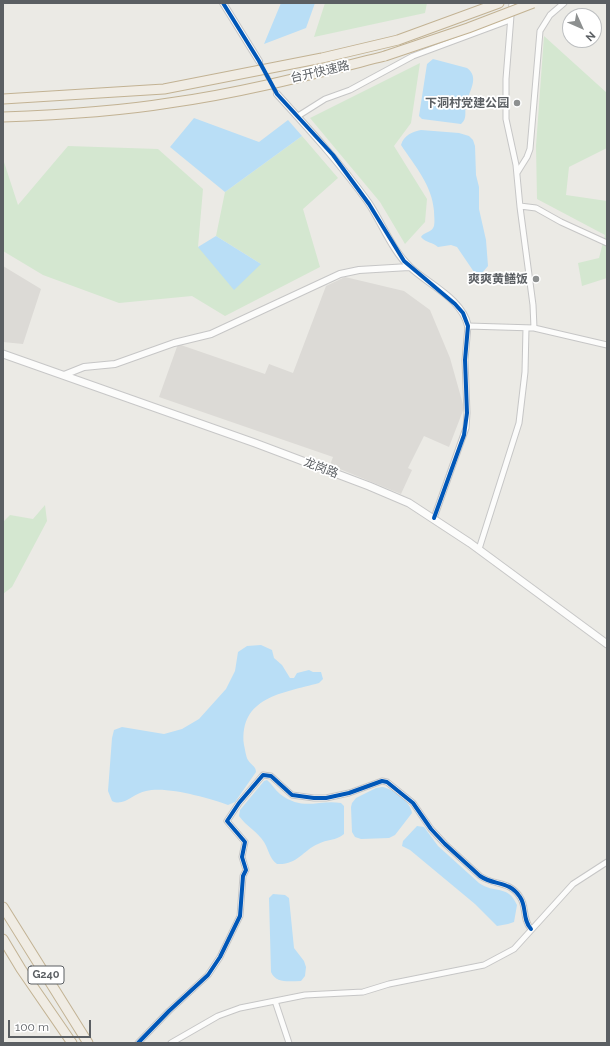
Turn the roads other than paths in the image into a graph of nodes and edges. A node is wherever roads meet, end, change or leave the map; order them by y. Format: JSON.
{"nodes":[{"id":1,"x":223,"y":3,"type":"edge"},
{"id":2,"x":499,"y":3,"type":"edge"},
{"id":3,"x":512,"y":3,"type":"edge"},
{"id":4,"x":533,"y":3,"type":"edge"},
{"id":5,"x":564,"y":3,"type":"edge"},
{"id":6,"x":510,"y":20,"type":"junction"},
{"id":7,"x":259,"y":61,"type":"tunnel mouth"},
{"id":8,"x":277,"y":94,"type":"tunnel mouth"},
{"id":9,"x":3,"y":99,"type":"edge"},
{"id":10,"x":298,"y":116,"type":"junction"},
{"id":11,"x":3,"y":117,"type":"edge"},
{"id":12,"x":517,"y":173,"type":"junction"},
{"id":13,"x":520,"y":206,"type":"junction"},
{"id":14,"x":607,"y":243,"type":"edge"},
{"id":15,"x":410,"y":267,"type":"junction"},
{"id":16,"x":468,"y":326,"type":"junction"},
{"id":17,"x":526,"y":328,"type":"junction"},
{"id":18,"x":534,"y":328,"type":"junction"},
{"id":19,"x":607,"y":345,"type":"edge"},
{"id":20,"x":3,"y":354,"type":"edge"},
{"id":21,"x":64,"y":375,"type":"junction"},
{"id":22,"x":434,"y":518,"type":"junction"},
{"id":23,"x":479,"y":549,"type":"junction"},
{"id":24,"x":607,"y":644,"type":"edge"},
{"id":25,"x":607,"y":862,"type":"edge"},
{"id":26,"x":3,"y":907,"type":"edge"},
{"id":27,"x":531,"y":929,"type":"junction"},
{"id":28,"x":3,"y":939,"type":"edge"},
{"id":29,"x":275,"y":1001,"type":"junction"},
{"id":30,"x":72,"y":1043,"type":"edge"},
{"id":31,"x":88,"y":1043,"type":"edge"},
{"id":32,"x":138,"y":1043,"type":"edge"},
{"id":33,"x":171,"y":1043,"type":"edge"},
{"id":34,"x":289,"y":1043,"type":"edge"}],
"edges":[{"from":1,"to":7,"type":"street"},
{"from":2,"to":9,"type":"highway","name":"台开快速路"},
{"from":3,"to":6,"type":"street"},
{"from":4,"to":11,"type":"highway","name":"台开快速路","bridge":true},
{"from":5,"to":12,"type":"street"},
{"from":6,"to":10,"type":"street"},
{"from":6,"to":12,"type":"street"},
{"from":8,"to":10,"type":"street"},
{"from":10,"to":15,"type":"street"},
{"from":12,"to":13,"type":"street"},
{"from":13,"to":14,"type":"street"},
{"from":13,"to":18,"type":"street"},
{"from":15,"to":16,"type":"street"},
{"from":15,"to":21,"type":"street"},
{"from":16,"to":17,"type":"street"},
{"from":16,"to":22,"type":"street"},
{"from":17,"to":18,"type":"street"},
{"from":17,"to":23,"type":"street"},
{"from":18,"to":19,"type":"street"},
{"from":20,"to":21,"type":"main road","name":"龙岗路"},
{"from":21,"to":22,"type":"main road","name":"龙岗路"},
{"from":22,"to":23,"type":"main road","name":"龙岗路"},
{"from":23,"to":24,"type":"main road","name":"龙岗路"},
{"from":25,"to":27,"type":"street"},
{"from":26,"to":31,"type":"highway","number":"G240"},
{"from":27,"to":29,"type":"street"},
{"from":27,"to":32,"type":"street"},
{"from":28,"to":30,"type":"highway","number":"G240"},
{"from":29,"to":33,"type":"street"},
{"from":29,"to":34,"type":"street"}]}
